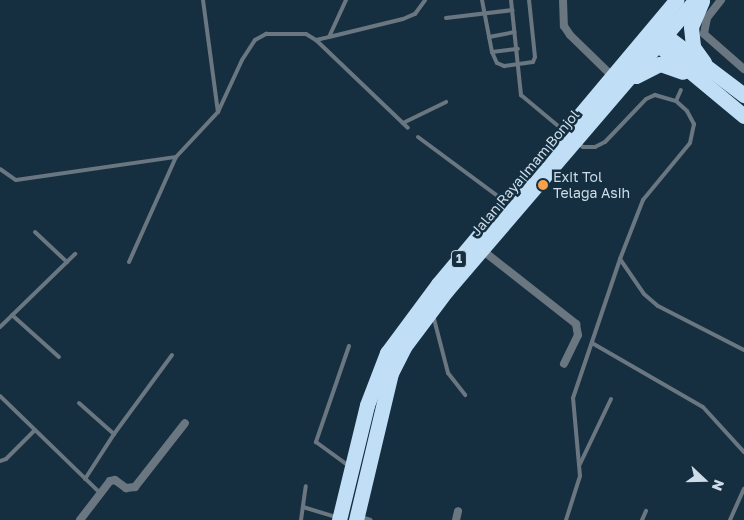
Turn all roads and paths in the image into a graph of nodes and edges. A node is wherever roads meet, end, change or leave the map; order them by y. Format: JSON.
{"nodes":[{"id":1,"x":203,"y":0,"type":"edge"},
{"id":2,"x":346,"y":0,"type":"edge"},
{"id":3,"x":425,"y":0,"type":"edge"},
{"id":4,"x":482,"y":0,"type":"edge"},
{"id":5,"x":511,"y":0,"type":"edge"},
{"id":6,"x":529,"y":0,"type":"edge"},
{"id":7,"x":563,"y":0,"type":"edge"},
{"id":8,"x":676,"y":0,"type":"edge"},
{"id":9,"x":695,"y":0,"type":"edge"},
{"id":10,"x":702,"y":0,"type":"edge"},
{"id":11,"x":721,"y":0,"type":"edge"},
{"id":12,"x":513,"y":10,"type":"junction"},
{"id":13,"x":485,"y":14,"type":"junction"},
{"id":14,"x":446,"y":18,"type":"dead end"},
{"id":15,"x":515,"y":32,"type":"junction"},
{"id":16,"x":656,"y":35,"type":"junction"},
{"id":17,"x":328,"y":36,"type":"junction"},
{"id":18,"x":489,"y":37,"type":"junction"},
{"id":19,"x":316,"y":40,"type":"junction"},
{"id":20,"x":518,"y":49,"type":"junction"},
{"id":21,"x":492,"y":52,"type":"junction"},
{"id":22,"x":520,"y":65,"type":"junction"},
{"id":23,"x":744,"y":69,"type":"edge"},
{"id":24,"x":612,"y":76,"type":"junction"},
{"id":25,"x":706,"y":78,"type":"junction"},
{"id":26,"x":681,"y":90,"type":"dead end"},
{"id":27,"x":744,"y":96,"type":"edge"},
{"id":28,"x":610,"y":98,"type":"junction"},
{"id":29,"x":676,"y":101,"type":"junction"},
{"id":30,"x":446,"y":102,"type":"dead end"},
{"id":31,"x":218,"y":112,"type":"junction"},
{"id":32,"x":744,"y":116,"type":"edge"},
{"id":33,"x":404,"y":123,"type":"junction"},
{"id":34,"x":408,"y":128,"type":"dead end"},
{"id":35,"x":570,"y":136,"type":"junction"},
{"id":36,"x":418,"y":137,"type":"dead end"},
{"id":37,"x":176,"y":157,"type":"junction"},
{"id":38,"x":0,"y":169,"type":"edge"},
{"id":39,"x":506,"y":202,"type":"junction"},
{"id":40,"x":35,"y":232,"type":"dead end"},
{"id":41,"x":482,"y":250,"type":"junction"},
{"id":42,"x":75,"y":254,"type":"dead end"},
{"id":43,"x":620,"y":259,"type":"junction"},
{"id":44,"x":67,"y":262,"type":"junction"},
{"id":45,"x":129,"y":262,"type":"dead end"},
{"id":46,"x":432,"y":311,"type":"junction"},
{"id":47,"x":12,"y":315,"type":"junction"},
{"id":48,"x":0,"y":327,"type":"edge"},
{"id":49,"x":592,"y":343,"type":"junction"},
{"id":50,"x":349,"y":346,"type":"dead end"},
{"id":51,"x":744,"y":350,"type":"edge"},
{"id":52,"x":172,"y":355,"type":"dead end"},
{"id":53,"x":59,"y":357,"type":"dead end"},
{"id":54,"x":564,"y":364,"type":"dead end"},
{"id":55,"x":465,"y":395,"type":"dead end"},
{"id":56,"x":0,"y":396,"type":"edge"},
{"id":57,"x":611,"y":399,"type":"dead end"},
{"id":58,"x":80,"y":403,"type":"dead end"},
{"id":59,"x":185,"y":423,"type":"dead end"},
{"id":60,"x":35,"y":430,"type":"junction"},
{"id":61,"x":114,"y":434,"type":"junction"},
{"id":62,"x":744,"y":452,"type":"edge"},
{"id":63,"x":0,"y":461,"type":"edge"},
{"id":64,"x":580,"y":464,"type":"junction"},
{"id":65,"x":352,"y":468,"type":"junction"},
{"id":66,"x":86,"y":479,"type":"junction"},
{"id":67,"x":306,"y":486,"type":"dead end"},
{"id":68,"x":744,"y":488,"type":"edge"},
{"id":69,"x":98,"y":491,"type":"dead end"},
{"id":70,"x":303,"y":507,"type":"junction"},
{"id":71,"x":458,"y":510,"type":"dead end"},
{"id":72,"x":646,"y":511,"type":"dead end"},
{"id":73,"x":339,"y":519,"type":"edge"},
{"id":74,"x":361,"y":519,"type":"edge"},
{"id":75,"x":80,"y":520,"type":"edge"},
{"id":76,"x":301,"y":520,"type":"edge"},
{"id":77,"x":456,"y":520,"type":"edge"},
{"id":78,"x":566,"y":520,"type":"edge"},
{"id":79,"x":642,"y":520,"type":"edge"},
{"id":80,"x":730,"y":520,"type":"edge"}],
"edges":[{"from":1,"to":31,"type":"lane"},
{"from":2,"to":17,"type":"lane"},
{"from":3,"to":17,"type":"lane"},
{"from":4,"to":13,"type":"lane"},
{"from":5,"to":12,"type":"lane"},
{"from":6,"to":22,"type":"lane"},
{"from":7,"to":24,"type":"street"},
{"from":8,"to":16,"type":"highway","name":"Jalan Raya Imam Bonjol","number":"1"},
{"from":9,"to":16,"type":"highway","name":"Jalan Raya Imam Bonjol","number":"1"},
{"from":10,"to":25,"type":"highway"},
{"from":11,"to":23,"type":"street"},
{"from":12,"to":13,"type":"lane"},
{"from":12,"to":15,"type":"lane"},
{"from":13,"to":14,"type":"lane"},
{"from":13,"to":18,"type":"lane"},
{"from":15,"to":18,"type":"lane"},
{"from":15,"to":20,"type":"lane"},
{"from":16,"to":24,"type":"highway","name":"Jalan Raya Imam Bonjol","number":"1"},
{"from":16,"to":25,"type":"highway"},
{"from":16,"to":28,"type":"highway","name":"Jalan Raya Imam Bonjol","number":"1"},
{"from":17,"to":19,"type":"lane"},
{"from":18,"to":21,"type":"lane"},
{"from":19,"to":31,"type":"lane"},
{"from":19,"to":33,"type":"lane"},
{"from":20,"to":21,"type":"lane"},
{"from":20,"to":22,"type":"lane"},
{"from":21,"to":22,"type":"lane"},
{"from":22,"to":35,"type":"lane"},
{"from":24,"to":35,"type":"highway","name":"Jalan Raya Imam Bonjol","number":"1"},
{"from":25,"to":27,"type":"highway"},
{"from":25,"to":28,"type":"highway"},
{"from":25,"to":32,"type":"highway"},
{"from":26,"to":29,"type":"lane"},
{"from":28,"to":35,"type":"highway","name":"Jalan Raya Imam Bonjol","number":"1"},
{"from":29,"to":35,"type":"lane"},
{"from":29,"to":43,"type":"lane"},
{"from":30,"to":33,"type":"lane"},
{"from":31,"to":37,"type":"lane"},
{"from":33,"to":34,"type":"lane"},
{"from":35,"to":39,"type":"highway","name":"Jalan Raya Imam Bonjol","number":"1"},
{"from":35,"to":41,"type":"highway","name":"Jalan Raya Imam Bonjol","number":"1"},
{"from":36,"to":39,"type":"lane"},
{"from":37,"to":38,"type":"lane"},
{"from":37,"to":45,"type":"lane"},
{"from":39,"to":65,"type":"highway","name":"Jalan Raya Imam Bonjol","number":"1"},
{"from":40,"to":44,"type":"lane"},
{"from":41,"to":46,"type":"highway","name":"Jalan Raya Imam Bonjol","number":"1"},
{"from":41,"to":54,"type":"street"},
{"from":42,"to":44,"type":"lane"},
{"from":43,"to":49,"type":"lane"},
{"from":43,"to":51,"type":"lane"},
{"from":44,"to":47,"type":"lane"},
{"from":46,"to":55,"type":"lane"},
{"from":46,"to":74,"type":"highway","name":"Jalan Raya Imam Bonjol","number":"1"},
{"from":47,"to":48,"type":"lane"},
{"from":47,"to":53,"type":"lane"},
{"from":49,"to":62,"type":"lane"},
{"from":49,"to":64,"type":"lane"},
{"from":50,"to":65,"type":"lane"},
{"from":52,"to":61,"type":"lane"},
{"from":56,"to":60,"type":"lane"},
{"from":57,"to":64,"type":"lane"},
{"from":58,"to":61,"type":"lane"},
{"from":59,"to":75,"type":"street"},
{"from":60,"to":63,"type":"lane"},
{"from":60,"to":66,"type":"lane"},
{"from":61,"to":66,"type":"lane"},
{"from":64,"to":78,"type":"lane"},
{"from":65,"to":73,"type":"highway","name":"Jalan Raya Imam Bonjol","number":"1"},
{"from":66,"to":69,"type":"lane"},
{"from":67,"to":70,"type":"lane"},
{"from":68,"to":80,"type":"lane"},
{"from":70,"to":73,"type":"lane"},
{"from":70,"to":76,"type":"lane"},
{"from":71,"to":77,"type":"street"},
{"from":72,"to":79,"type":"lane"}]}
